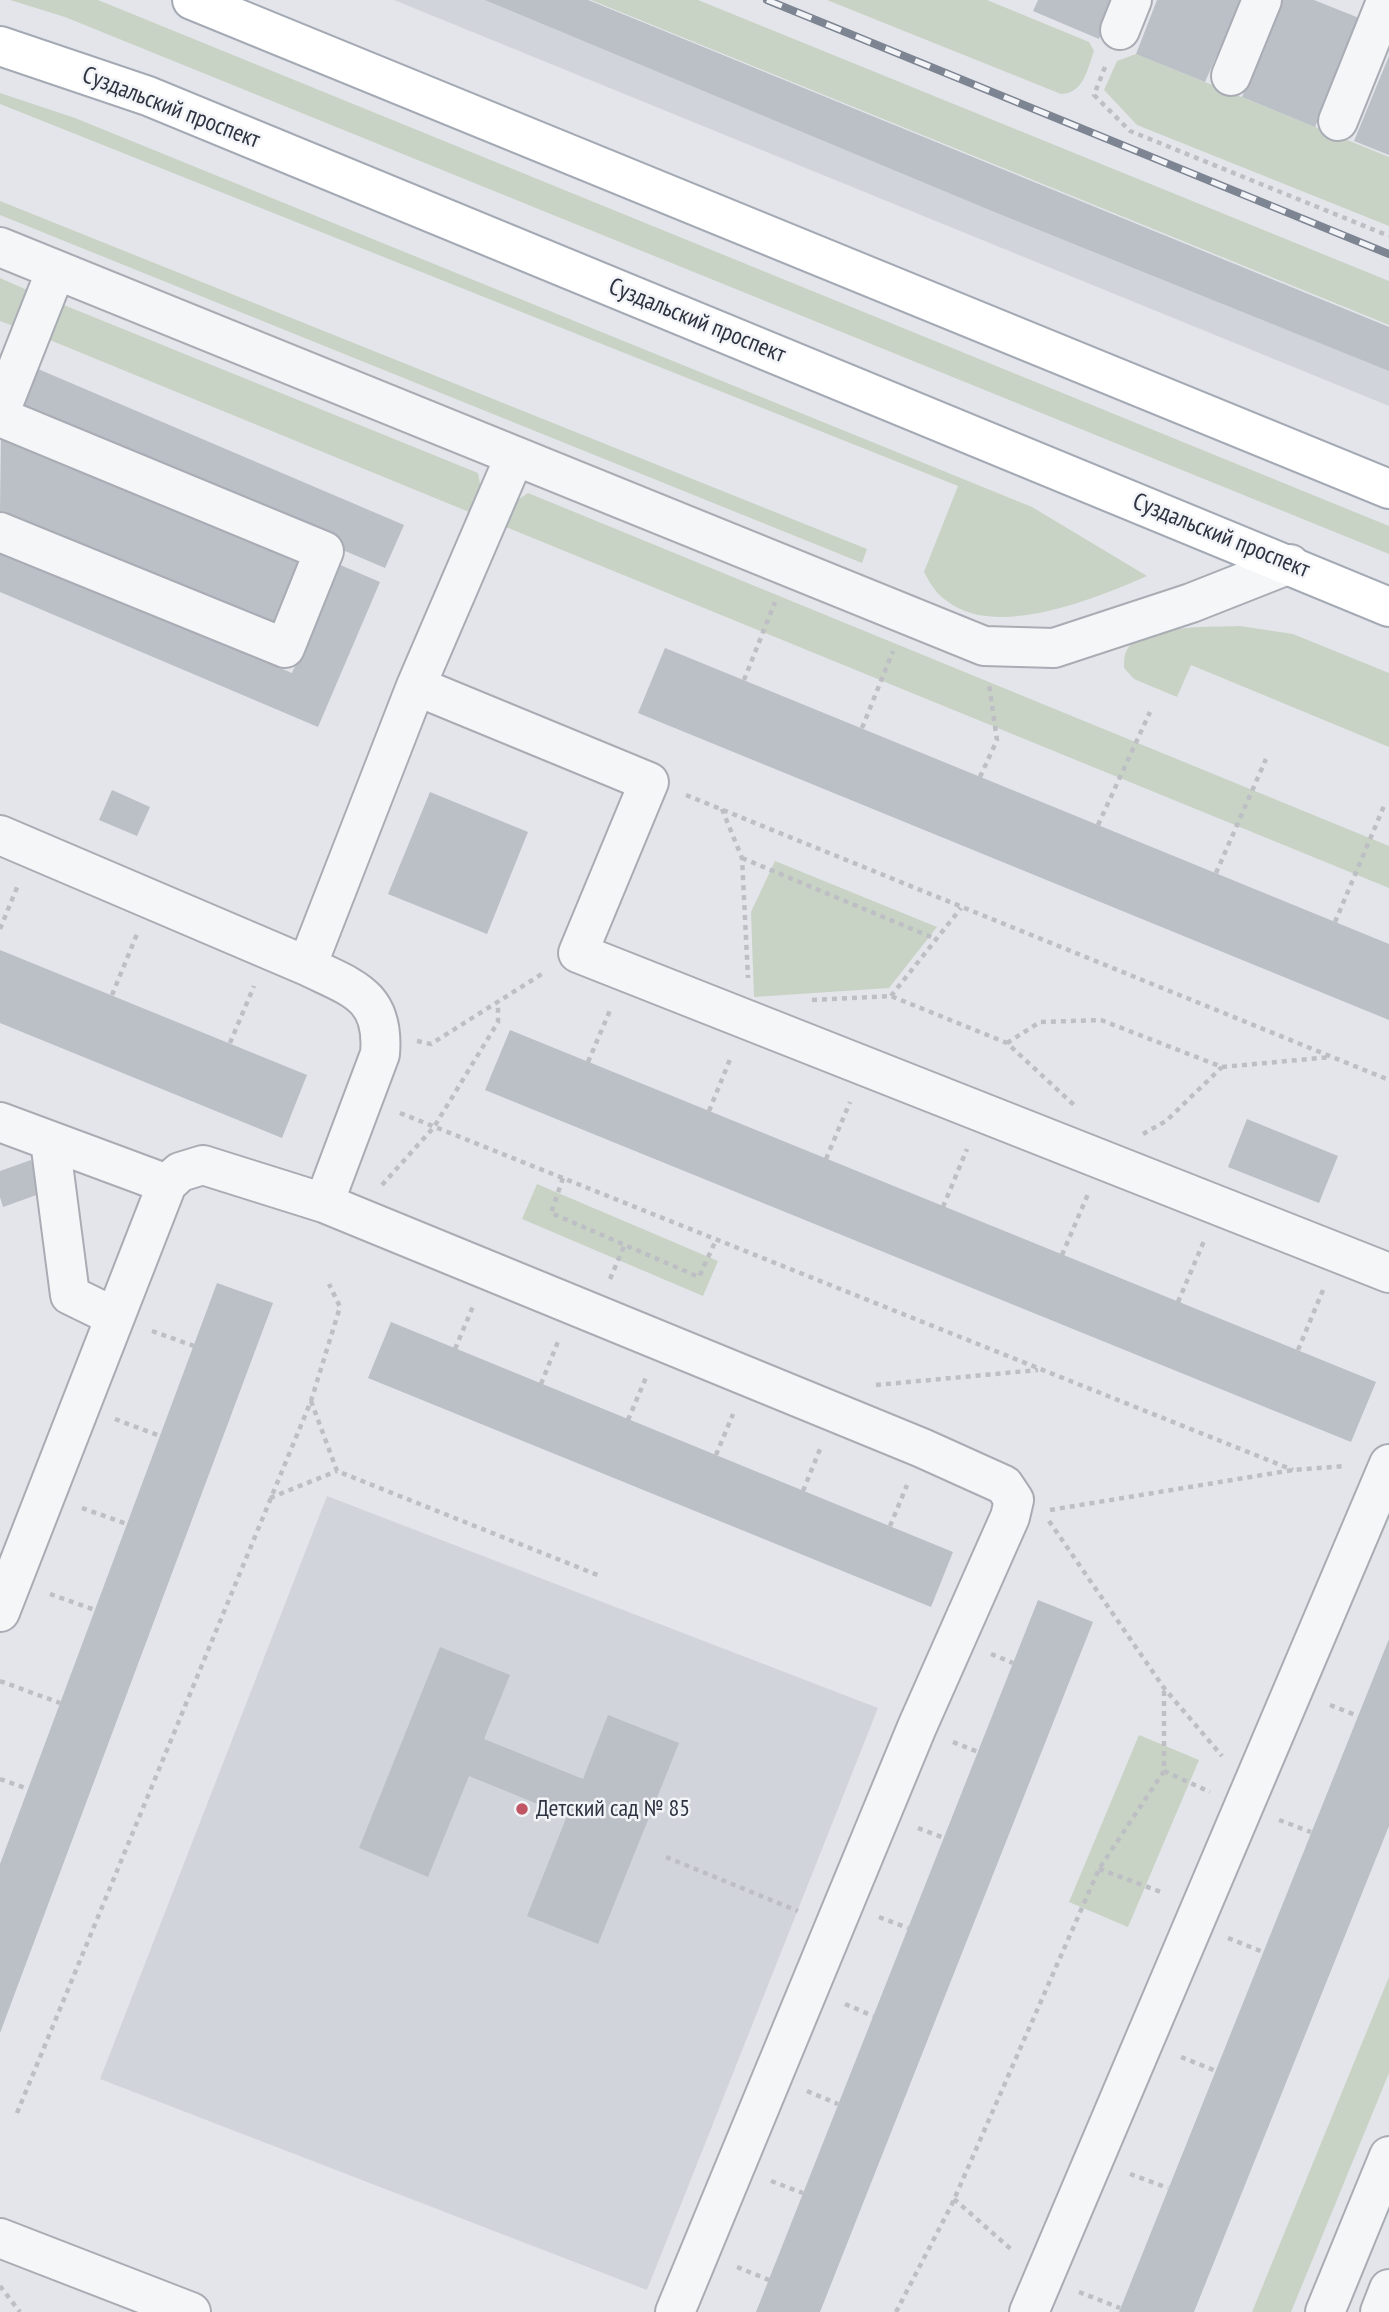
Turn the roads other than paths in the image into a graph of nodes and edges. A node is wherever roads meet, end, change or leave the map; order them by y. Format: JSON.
{"nodes":[{"id":1,"x":192,"y":0,"type":"edge"},
{"id":2,"x":1262,"y":0,"type":"edge"},
{"id":3,"x":1377,"y":7,"type":"edge"},
{"id":4,"x":0,"y":46,"type":"edge"},
{"id":5,"x":1231,"y":76,"type":"dead end"},
{"id":6,"x":1338,"y":121,"type":"dead end"},
{"id":7,"x":0,"y":247,"type":"edge"},
{"id":8,"x":56,"y":270,"type":"junction"},
{"id":9,"x":0,"y":415,"type":"edge"},
{"id":10,"x":514,"y":458,"type":"junction"},
{"id":11,"x":1389,"y":489,"type":"edge"},
{"id":12,"x":0,"y":532,"type":"edge"},
{"id":13,"x":1290,"y":564,"type":"junction"},
{"id":14,"x":1389,"y":607,"type":"edge"},
{"id":15,"x":416,"y":686,"type":"junction"},
{"id":16,"x":16,"y":842,"type":"edge"},
{"id":17,"x":307,"y":966,"type":"junction"},
{"id":18,"x":0,"y":1122,"type":"edge"},
{"id":19,"x":50,"y":1141,"type":"junction"},
{"id":20,"x":167,"y":1184,"type":"junction"},
{"id":21,"x":339,"y":1210,"type":"junction"},
{"id":22,"x":1389,"y":1273,"type":"edge"},
{"id":23,"x":115,"y":1317,"type":"junction"},
{"id":24,"x":1389,"y":1464,"type":"edge"},
{"id":25,"x":6,"y":1596,"type":"edge"},
{"id":26,"x":1389,"y":2155,"type":"edge"},
{"id":27,"x":0,"y":2238,"type":"edge"},
{"id":28,"x":1389,"y":2289,"type":"edge"},
{"id":29,"x":191,"y":2312,"type":"edge"},
{"id":30,"x":675,"y":2312,"type":"edge"},
{"id":31,"x":1029,"y":2312,"type":"edge"},
{"id":32,"x":1325,"y":2312,"type":"edge"},
{"id":33,"x":1380,"y":2312,"type":"edge"}],
"edges":[{"from":1,"to":11,"type":"main road"},
{"from":2,"to":5,"type":"street"},
{"from":3,"to":6,"type":"street"},
{"from":4,"to":13,"type":"main road","name":"Суздальский проспект"},
{"from":7,"to":8,"type":"street"},
{"from":8,"to":9,"type":"street"},
{"from":8,"to":10,"type":"street"},
{"from":9,"to":12,"type":"street"},
{"from":10,"to":13,"type":"street"},
{"from":10,"to":15,"type":"street"},
{"from":13,"to":14,"type":"main road","name":"Суздальский проспект"},
{"from":15,"to":17,"type":"street"},
{"from":15,"to":22,"type":"street"},
{"from":16,"to":17,"type":"street"},
{"from":17,"to":21,"type":"street"},
{"from":18,"to":19,"type":"street"},
{"from":19,"to":20,"type":"street"},
{"from":19,"to":23,"type":"street"},
{"from":20,"to":21,"type":"street"},
{"from":20,"to":23,"type":"street"},
{"from":21,"to":30,"type":"street"},
{"from":23,"to":25,"type":"street"},
{"from":24,"to":31,"type":"street"},
{"from":26,"to":32,"type":"street"},
{"from":27,"to":29,"type":"street"},
{"from":28,"to":33,"type":"street"}]}
